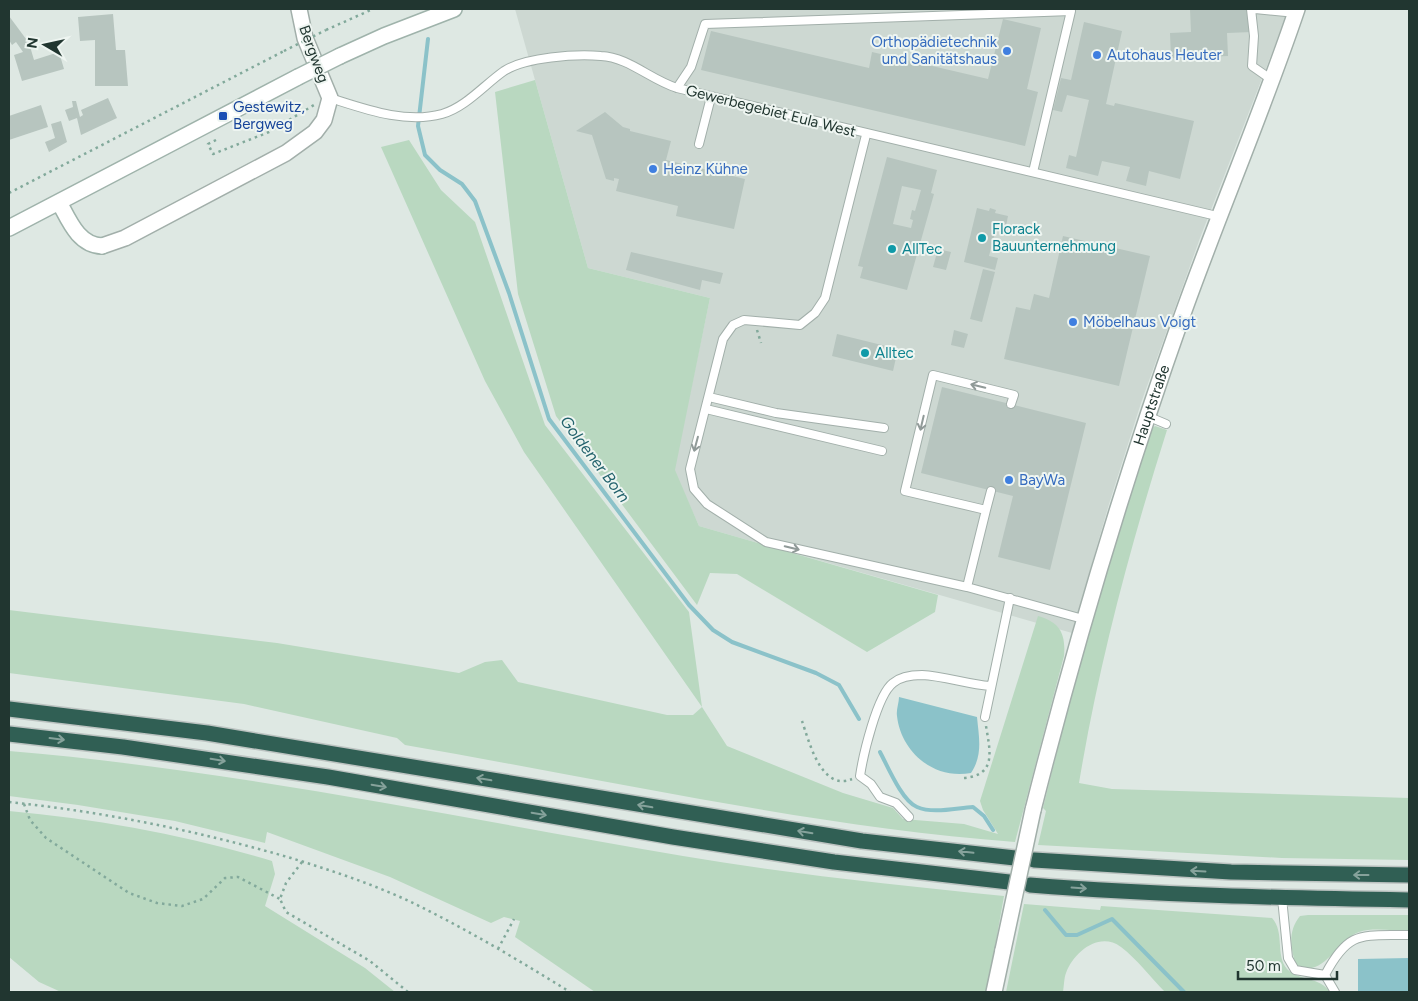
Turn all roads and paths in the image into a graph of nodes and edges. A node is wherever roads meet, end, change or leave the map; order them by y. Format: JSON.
{"nodes":[{"id":1,"x":299,"y":9,"type":"edge"},
{"id":2,"x":373,"y":9,"type":"edge"},
{"id":3,"x":454,"y":9,"type":"edge"},
{"id":4,"x":1251,"y":9,"type":"edge"},
{"id":5,"x":1255,"y":9,"type":"edge"},
{"id":6,"x":1297,"y":11,"type":"edge"},
{"id":7,"x":1272,"y":80,"type":"junction"},
{"id":8,"x":677,"y":88,"type":"junction"},
{"id":9,"x":711,"y":97,"type":"junction"},
{"id":10,"x":325,"y":100,"type":"junction"},
{"id":11,"x":866,"y":135,"type":"junction"},
{"id":12,"x":216,"y":140,"type":"dead end"},
{"id":13,"x":700,"y":144,"type":"dead end"},
{"id":14,"x":1033,"y":172,"type":"junction"},
{"id":15,"x":9,"y":192,"type":"edge"},
{"id":16,"x":59,"y":202,"type":"junction"},
{"id":17,"x":1221,"y":217,"type":"junction"},
{"id":18,"x":9,"y":228,"type":"edge"},
{"id":19,"x":708,"y":397,"type":"junction"},
{"id":20,"x":1011,"y":404,"type":"dead end"},
{"id":21,"x":706,"y":409,"type":"junction"},
{"id":22,"x":1147,"y":416,"type":"junction"},
{"id":23,"x":1166,"y":424,"type":"dead end"},
{"id":24,"x":884,"y":428,"type":"dead end"},
{"id":25,"x":882,"y":451,"type":"dead end"},
{"id":26,"x":991,"y":491,"type":"dead end"},
{"id":27,"x":986,"y":510,"type":"junction"},
{"id":28,"x":967,"y":587,"type":"junction"},
{"id":29,"x":1010,"y":598,"type":"junction"},
{"id":30,"x":1083,"y":619,"type":"junction"},
{"id":31,"x":990,"y":686,"type":"junction"},
{"id":32,"x":9,"y":709,"type":"edge"},
{"id":33,"x":985,"y":717,"type":"joint"},
{"id":34,"x":802,"y":722,"type":"dead end"},
{"id":35,"x":9,"y":734,"type":"edge"},
{"id":36,"x":860,"y":776,"type":"junction"},
{"id":37,"x":964,"y":778,"type":"dead end"},
{"id":38,"x":9,"y":802,"type":"edge"},
{"id":39,"x":24,"y":804,"type":"junction"},
{"id":40,"x":909,"y":817,"type":"dead end"},
{"id":41,"x":1015,"y":858,"type":"dead end"},
{"id":42,"x":1034,"y":860,"type":"dead end"},
{"id":43,"x":302,"y":862,"type":"junction"},
{"id":44,"x":1409,"y":876,"type":"edge"},
{"id":45,"x":1009,"y":882,"type":"dead end"},
{"id":46,"x":1030,"y":885,"type":"dead end"},
{"id":47,"x":1282,"y":898,"type":"junction"},
{"id":48,"x":280,"y":899,"type":"junction"},
{"id":49,"x":1409,"y":900,"type":"edge"},
{"id":50,"x":514,"y":919,"type":"dead end"},
{"id":51,"x":1409,"y":935,"type":"edge"},
{"id":52,"x":498,"y":949,"type":"junction"},
{"id":53,"x":1325,"y":975,"type":"junction"},
{"id":54,"x":408,"y":992,"type":"edge"},
{"id":55,"x":570,"y":992,"type":"edge"},
{"id":56,"x":994,"y":992,"type":"edge"},
{"id":57,"x":1335,"y":992,"type":"edge"}],
"edges":[{"from":1,"to":10,"type":"street","name":"Bergweg"},
{"from":2,"to":15,"type":"path","bridge":true},
{"from":3,"to":16,"type":"street","bridge":true},
{"from":4,"to":7,"type":"lane"},
{"from":5,"to":6,"type":"lane"},
{"from":6,"to":7,"type":"street","name":"Hauptstraße"},
{"from":7,"to":17,"type":"street","name":"Hauptstraße"},
{"from":8,"to":9,"type":"lane","name":"Gewerbegebiet Eula West"},
{"from":8,"to":10,"type":"lane","name":"Gewerbegebiet Eula West"},
{"from":8,"to":14,"type":"lane","name":"Gewerbegebiet Eula West"},
{"from":9,"to":11,"type":"lane","name":"Gewerbegebiet Eula West"},
{"from":9,"to":13,"type":"lane"},
{"from":10,"to":12,"type":"path"},
{"from":10,"to":16,"type":"street"},
{"from":11,"to":14,"type":"lane","name":"Gewerbegebiet Eula West"},
{"from":11,"to":19,"type":"lane","name":"Gewerbegebiet Eula West"},
{"from":14,"to":17,"type":"lane","name":"Gewerbegebiet Eula West"},
{"from":16,"to":18,"type":"street"},
{"from":17,"to":22,"type":"street","name":"Hauptstraße"},
{"from":19,"to":21,"type":"lane","name":"Gewerbegebiet Eula West"},
{"from":19,"to":24,"type":"lane"},
{"from":20,"to":27,"type":"lane","one_way":true},
{"from":21,"to":25,"type":"lane"},
{"from":21,"to":28,"type":"lane","name":"Gewerbegebiet Eula West","one_way":true},
{"from":22,"to":23,"type":"lane"},
{"from":22,"to":30,"type":"street","name":"Hauptstraße"},
{"from":26,"to":27,"type":"lane"},
{"from":27,"to":28,"type":"lane"},
{"from":28,"to":29,"type":"lane"},
{"from":29,"to":30,"type":"lane"},
{"from":29,"to":31,"type":"lane"},
{"from":30,"to":56,"type":"street","name":"Hauptstraße","bridge":true},
{"from":31,"to":33,"type":"lane"},
{"from":31,"to":36,"type":"lane"},
{"from":41,"to":32,"type":"highway","one_way":true},
{"from":33,"to":37,"type":"path"},
{"from":34,"to":36,"type":"path"},
{"from":35,"to":45,"type":"highway","one_way":true},
{"from":36,"to":40,"type":"lane"},
{"from":38,"to":39,"type":"path"},
{"from":39,"to":43,"type":"path"},
{"from":39,"to":48,"type":"path"},
{"from":44,"to":42,"type":"highway","one_way":true},
{"from":43,"to":48,"type":"path"},
{"from":43,"to":52,"type":"path"},
{"from":46,"to":47,"type":"highway","one_way":true},
{"from":47,"to":49,"type":"highway"},
{"from":47,"to":53,"type":"lane"},
{"from":48,"to":54,"type":"path"},
{"from":50,"to":52,"type":"path"},
{"from":51,"to":53,"type":"lane"},
{"from":52,"to":55,"type":"path"},
{"from":53,"to":57,"type":"lane"}]}
